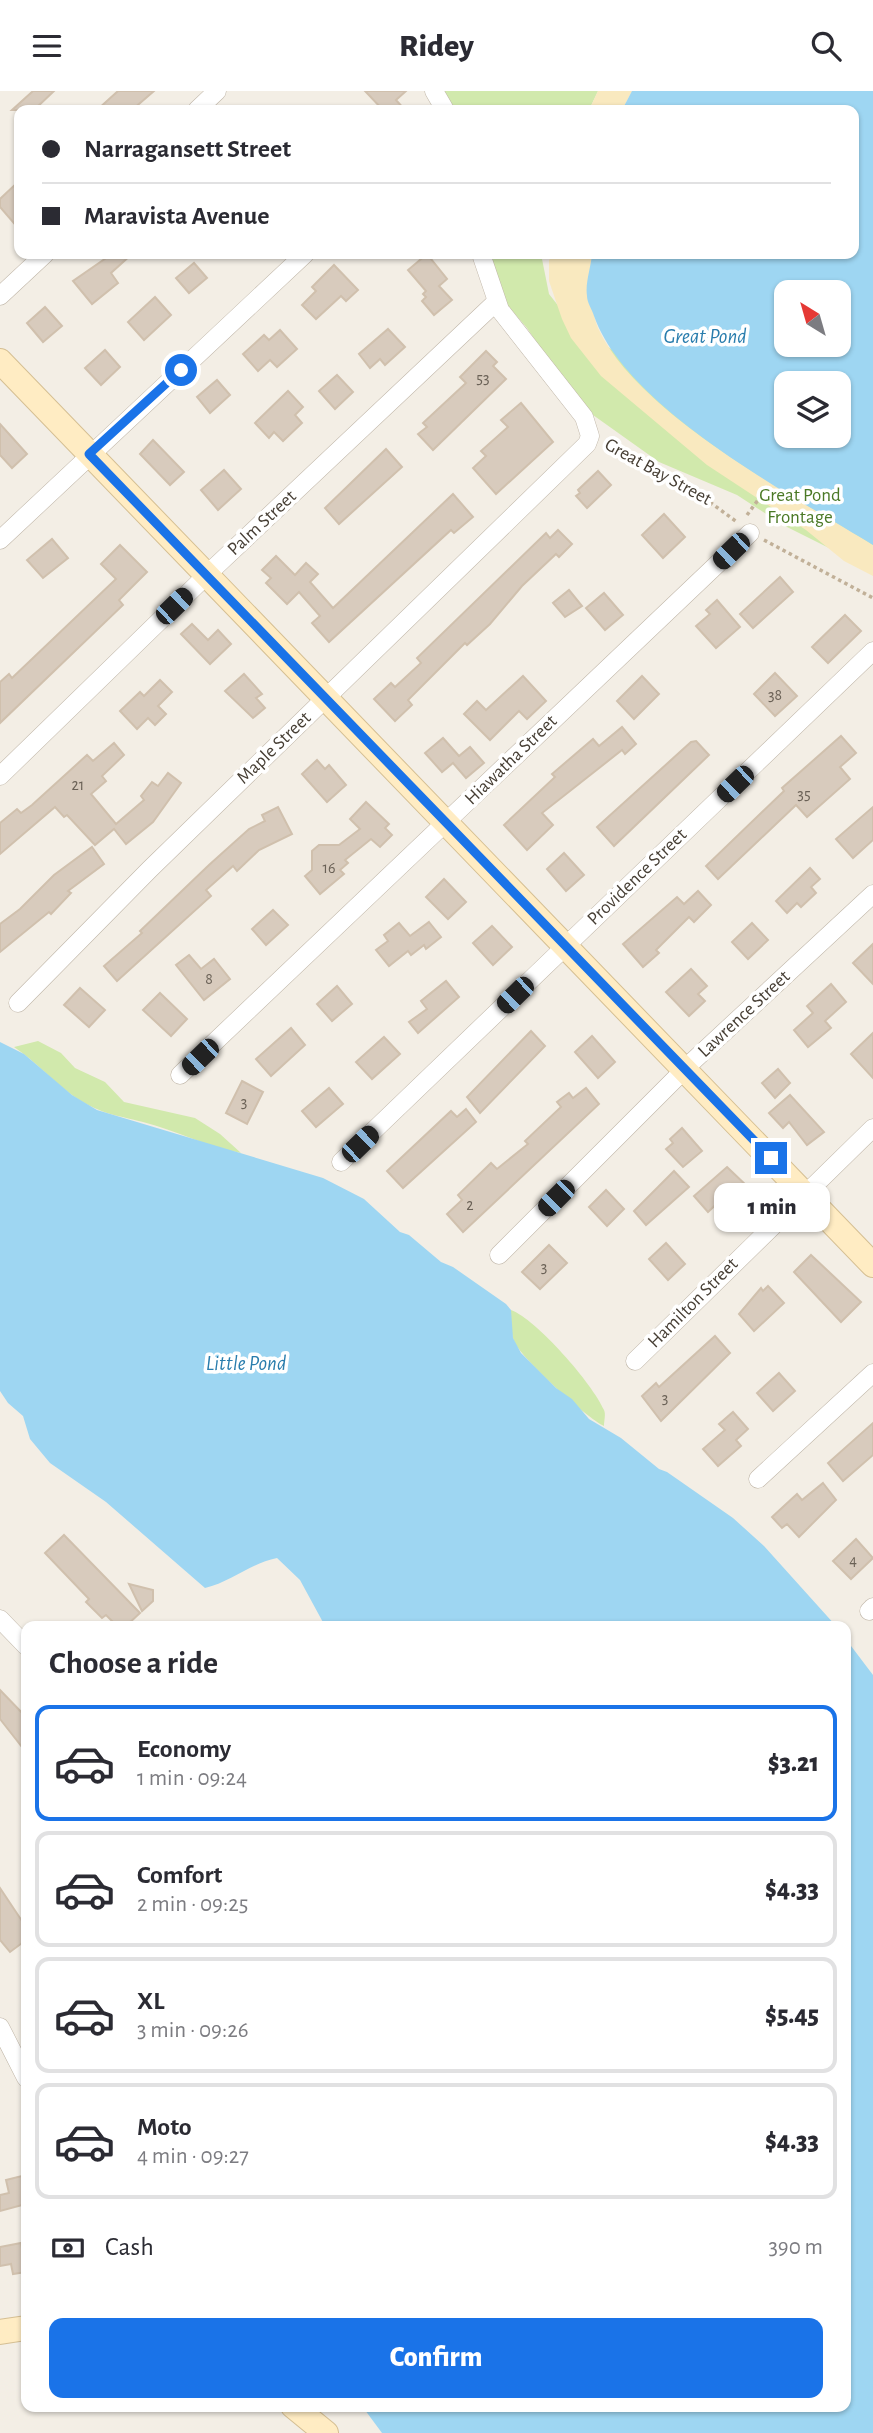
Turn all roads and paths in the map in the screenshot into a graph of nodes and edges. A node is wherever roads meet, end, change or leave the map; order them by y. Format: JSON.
{"nodes":[{"id":1,"x":217,"y":91,"type":"edge"},
{"id":2,"x":202,"y":105,"type":"edge"},
{"id":3,"x":40,"y":259,"type":"edge"},
{"id":4,"x":300,"y":259,"type":"edge"},
{"id":5,"x":483,"y":259,"type":"edge"},
{"id":6,"x":0,"y":296,"type":"edge"},
{"id":7,"x":496,"y":302,"type":"junction"},
{"id":8,"x":0,"y":361,"type":"edge"},
{"id":9,"x":590,"y":436,"type":"junction"},
{"id":10,"x":89,"y":454,"type":"junction"},
{"id":11,"x":758,"y":500,"type":"dead end"},
{"id":12,"x":749,"y":523,"type":"junction"},
{"id":13,"x":0,"y":540,"type":"edge"},
{"id":14,"x":206,"y":575,"type":"junction"},
{"id":15,"x":873,"y":598,"type":"edge"},
{"id":16,"x":873,"y":651,"type":"edge"},
{"id":17,"x":324,"y":698,"type":"junction"},
{"id":18,"x":0,"y":776,"type":"edge"},
{"id":19,"x":445,"y":823,"type":"junction"},
{"id":20,"x":873,"y":894,"type":"edge"},
{"id":21,"x":566,"y":946,"type":"junction"},
{"id":22,"x":18,"y":1003,"type":"dead end"},
{"id":23,"x":685,"y":1069,"type":"junction"},
{"id":24,"x":180,"y":1075,"type":"dead end"},
{"id":25,"x":873,"y":1128,"type":"edge"},
{"id":26,"x":341,"y":1162,"type":"dead end"},
{"id":27,"x":805,"y":1194,"type":"junction"},
{"id":28,"x":499,"y":1255,"type":"dead end"},
{"id":29,"x":873,"y":1265,"type":"edge"},
{"id":30,"x":635,"y":1361,"type":"dead end"},
{"id":31,"x":873,"y":1373,"type":"edge"},
{"id":32,"x":758,"y":1479,"type":"dead end"},
{"id":33,"x":0,"y":1619,"type":"edge"},
{"id":34,"x":21,"y":1641,"type":"edge"},
{"id":35,"x":0,"y":2028,"type":"edge"},
{"id":36,"x":21,"y":2068,"type":"edge"},
{"id":37,"x":21,"y":2328,"type":"edge"},
{"id":38,"x":0,"y":2332,"type":"edge"},
{"id":39,"x":300,"y":2412,"type":"edge"},
{"id":40,"x":326,"y":2433,"type":"edge"}],
"edges":[{"from":1,"to":2,"type":"street"},
{"from":3,"to":6,"type":"street"},
{"from":4,"to":10,"type":"street"},
{"from":5,"to":7,"type":"street","name":"Great Bay Street"},
{"from":7,"to":9,"type":"street","name":"Great Bay Street"},
{"from":7,"to":14,"type":"street","name":"Palm Street"},
{"from":8,"to":10,"type":"main road"},
{"from":9,"to":12,"type":"path","name":"Great Bay Street"},
{"from":9,"to":17,"type":"street","name":"Maple Street"},
{"from":10,"to":13,"type":"street"},
{"from":10,"to":14,"type":"main road"},
{"from":11,"to":12,"type":"path"},
{"from":12,"to":15,"type":"path","name":"Great Bay Street"},
{"from":12,"to":19,"type":"street","name":"Hiawatha Street"},
{"from":14,"to":17,"type":"main road"},
{"from":14,"to":18,"type":"street","name":"Palm Street"},
{"from":16,"to":21,"type":"street","name":"Providence Street"},
{"from":17,"to":19,"type":"main road"},
{"from":17,"to":22,"type":"street","name":"Maple Street"},
{"from":19,"to":21,"type":"main road"},
{"from":19,"to":24,"type":"street","name":"Hiawatha Street"},
{"from":20,"to":23,"type":"street","name":"Lawrence Street"},
{"from":21,"to":23,"type":"main road"},
{"from":21,"to":26,"type":"street","name":"Providence Street"},
{"from":23,"to":27,"type":"main road"},
{"from":23,"to":28,"type":"street","name":"Lawrence Street"},
{"from":25,"to":27,"type":"street","name":"Hamilton Street"},
{"from":27,"to":29,"type":"main road"},
{"from":27,"to":30,"type":"street","name":"Hamilton Street"},
{"from":31,"to":32,"type":"street"},
{"from":33,"to":34,"type":"street"},
{"from":35,"to":36,"type":"street"},
{"from":37,"to":38,"type":"main road"},
{"from":39,"to":40,"type":"main road"}]}
